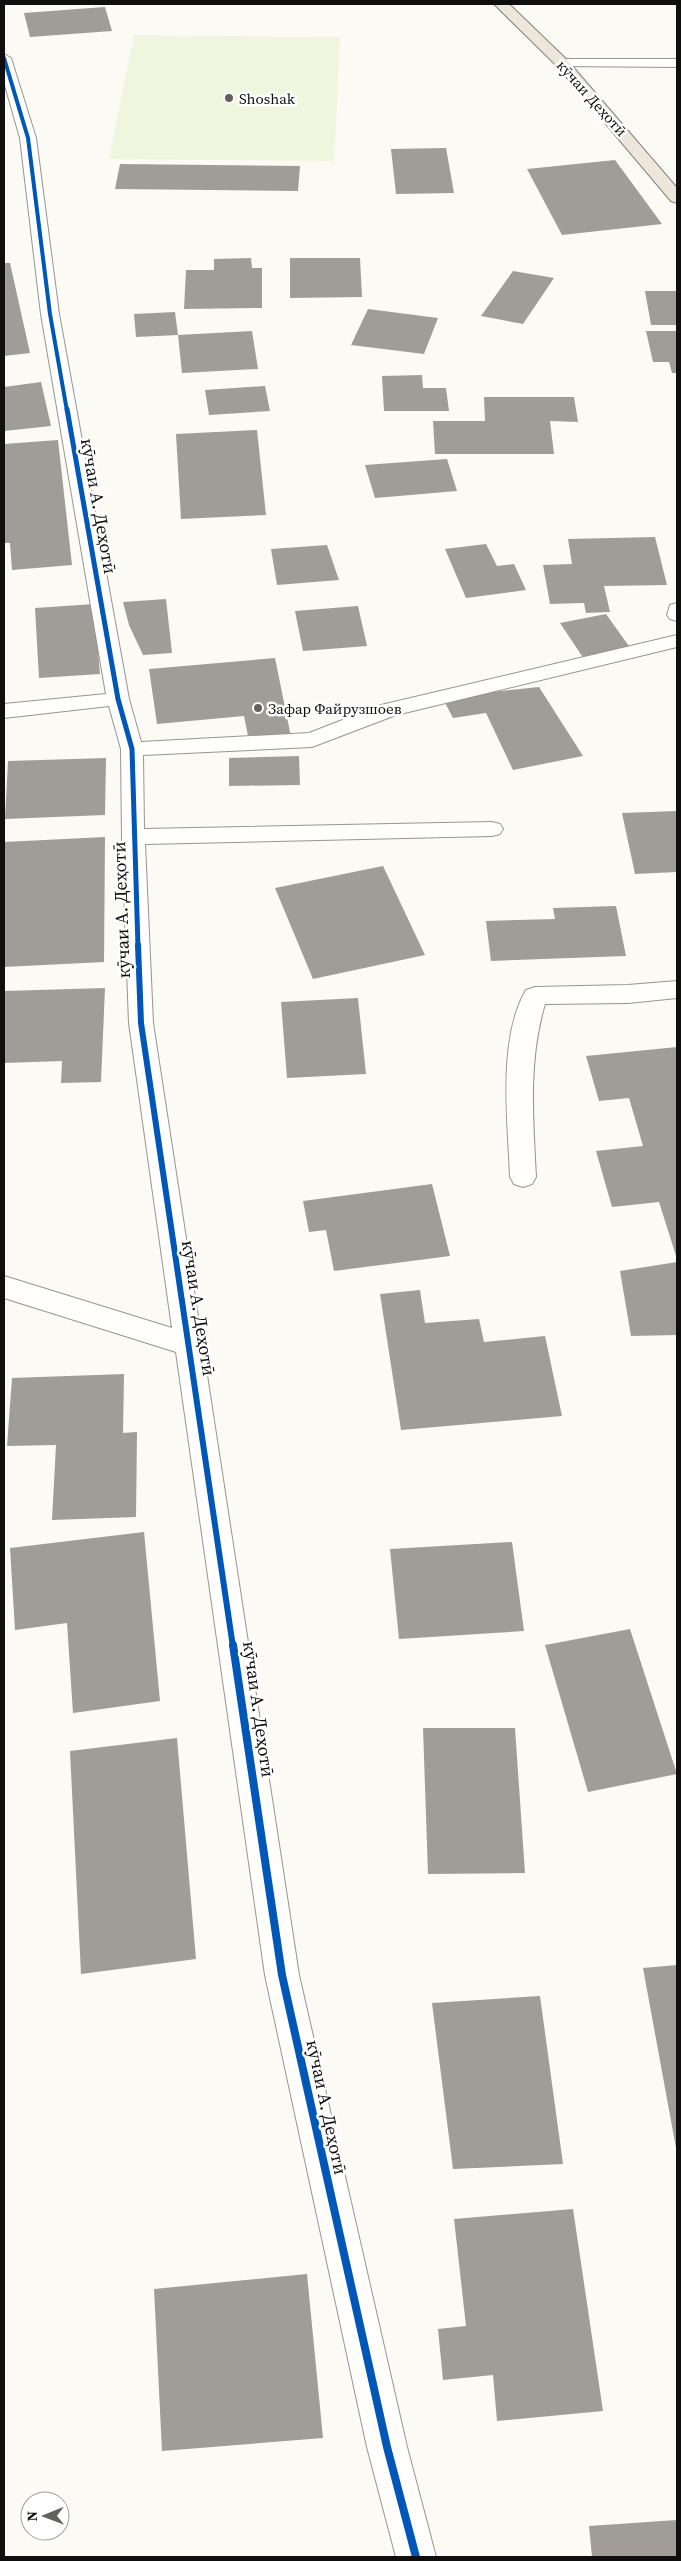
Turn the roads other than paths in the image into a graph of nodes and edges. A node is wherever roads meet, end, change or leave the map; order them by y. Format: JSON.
{"nodes":[{"id":1,"x":501,"y":4,"type":"edge"},
{"id":2,"x":4,"y":58,"type":"edge"},
{"id":3,"x":677,"y":63,"type":"edge"},
{"id":4,"x":562,"y":64,"type":"junction"},
{"id":5,"x":677,"y":198,"type":"edge"},
{"id":6,"x":677,"y":609,"type":"edge"},
{"id":7,"x":677,"y":615,"type":"edge"},
{"id":8,"x":677,"y":641,"type":"edge"},
{"id":9,"x":118,"y":699,"type":"junction"},
{"id":10,"x":4,"y":710,"type":"edge"},
{"id":11,"x":132,"y":749,"type":"junction"},
{"id":12,"x":492,"y":828,"type":"dead end"},
{"id":13,"x":133,"y":837,"type":"junction"},
{"id":14,"x":677,"y":989,"type":"edge"},
{"id":15,"x":523,"y":1177,"type":"dead end"},
{"id":16,"x":4,"y":1287,"type":"edge"},
{"id":17,"x":190,"y":1345,"type":"junction"},
{"id":18,"x":416,"y":2557,"type":"edge"}],
"edges":[{"from":1,"to":4,"type":"main road","name":"кӯчаи Деҳотӣ"},
{"from":2,"to":9,"type":"street","name":"кӯчаи А. Деҳотӣ"},
{"from":3,"to":4,"type":"street"},
{"from":4,"to":5,"type":"main road","name":"кӯчаи Деҳотӣ"},
{"from":6,"to":7,"type":"street"},
{"from":8,"to":11,"type":"street"},
{"from":9,"to":10,"type":"street"},
{"from":9,"to":11,"type":"street","name":"кӯчаи А. Деҳотӣ"},
{"from":11,"to":13,"type":"street","name":"кӯчаи А. Деҳотӣ"},
{"from":12,"to":13,"type":"street"},
{"from":13,"to":17,"type":"street","name":"кӯчаи А. Деҳотӣ"},
{"from":14,"to":15,"type":"street"},
{"from":16,"to":17,"type":"street"},
{"from":17,"to":18,"type":"street","name":"кӯчаи А. Деҳотӣ"}]}
